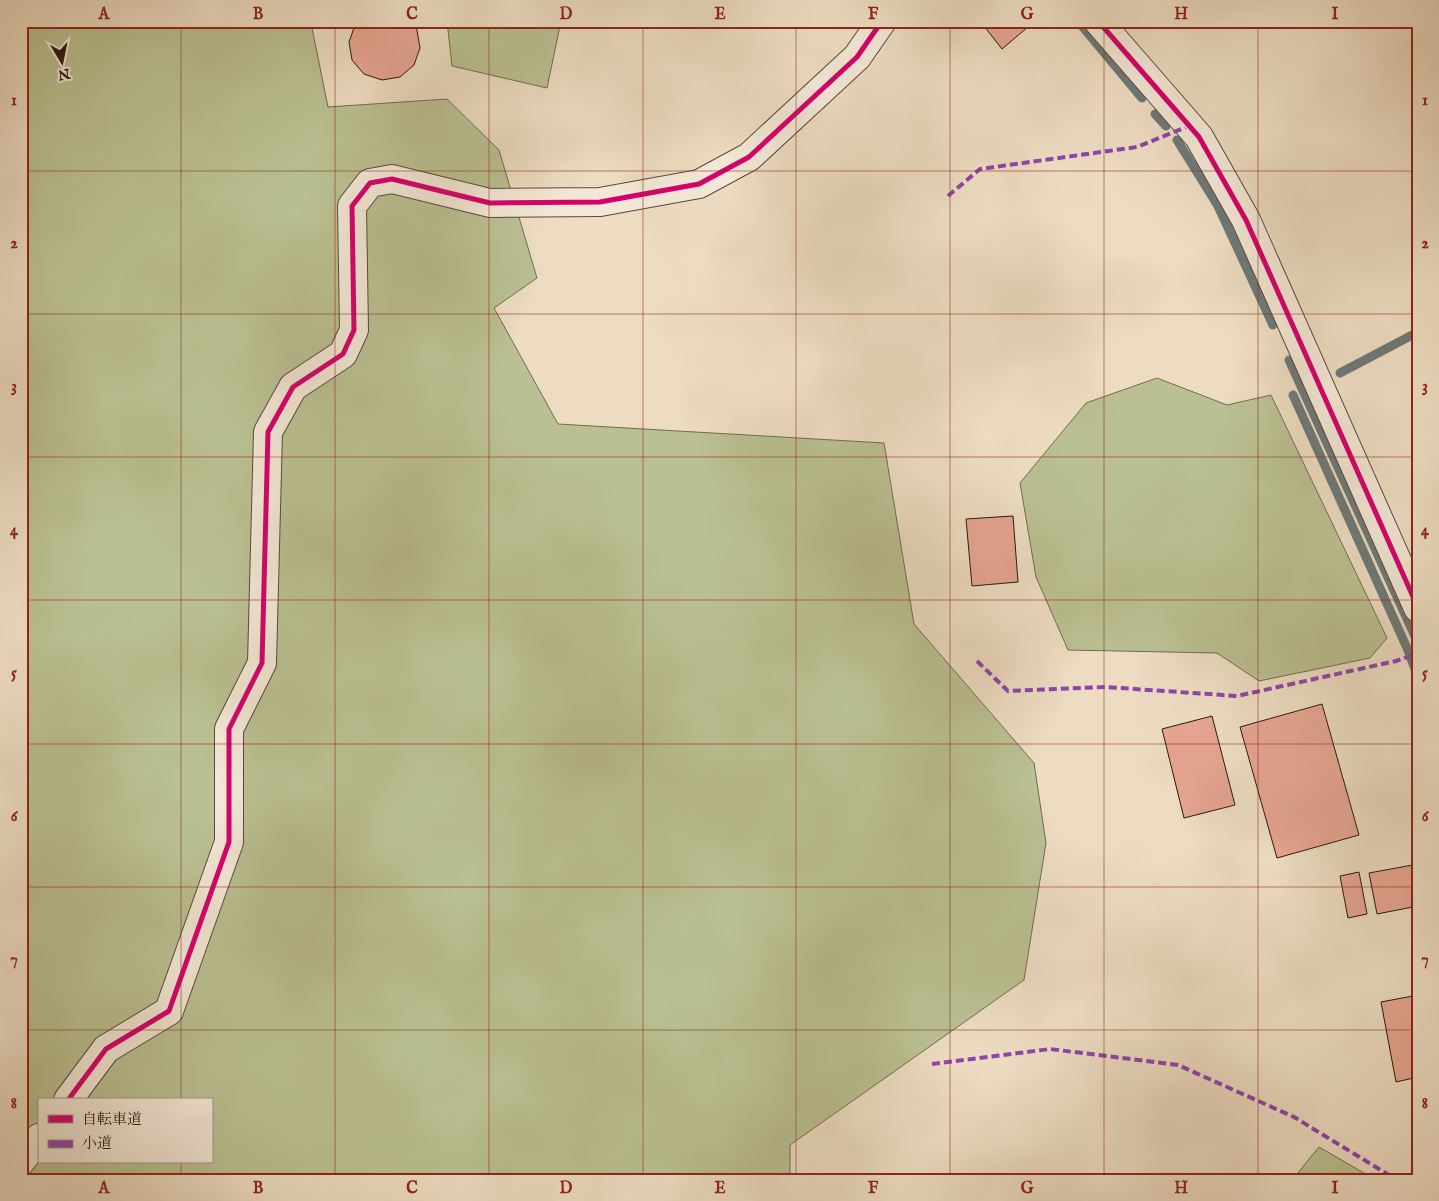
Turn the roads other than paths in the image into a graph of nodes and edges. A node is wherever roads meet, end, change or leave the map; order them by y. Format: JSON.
{"nodes":[{"id":1,"x":882,"y":21,"type":"edge"},
{"id":2,"x":1098,"y":21,"type":"edge"},
{"id":3,"x":1418,"y":608,"type":"edge"},
{"id":4,"x":69,"y":1098,"type":"edge"},
{"id":5,"x":38,"y":1139,"type":"edge"},
{"id":6,"x":21,"y":1161,"type":"edge"}],
"edges":[{"from":1,"to":4,"type":"street"},
{"from":2,"to":3,"type":"street"},
{"from":5,"to":6,"type":"street"}]}
